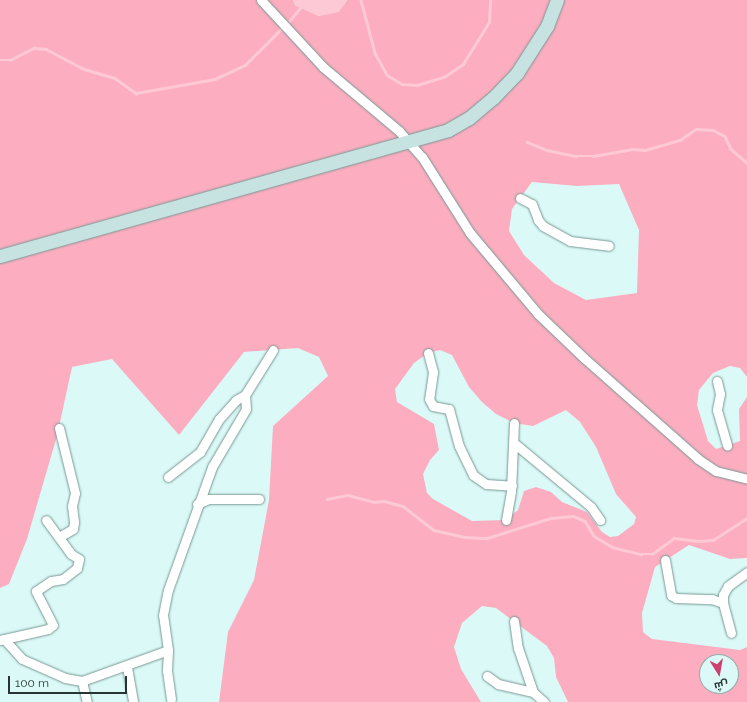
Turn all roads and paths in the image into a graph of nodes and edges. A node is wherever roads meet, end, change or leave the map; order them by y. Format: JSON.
{"nodes":[{"id":1,"x":261,"y":0,"type":"edge"},
{"id":2,"x":557,"y":0,"type":"edge"},
{"id":3,"x":409,"y":142,"type":"junction"},
{"id":4,"x":520,"y":198,"type":"dead end"},
{"id":5,"x":609,"y":246,"type":"dead end"},
{"id":6,"x":0,"y":256,"type":"edge"},
{"id":7,"x":274,"y":350,"type":"dead end"},
{"id":8,"x":428,"y":353,"type":"dead end"},
{"id":9,"x":717,"y":381,"type":"dead end"},
{"id":10,"x":245,"y":395,"type":"junction"},
{"id":11,"x":514,"y":423,"type":"dead end"},
{"id":12,"x":59,"y":428,"type":"dead end"},
{"id":13,"x":514,"y":443,"type":"junction"},
{"id":14,"x":727,"y":446,"type":"dead end"},
{"id":15,"x":168,"y":477,"type":"dead end"},
{"id":16,"x":747,"y":479,"type":"edge"},
{"id":17,"x":512,"y":486,"type":"junction"},
{"id":18,"x":259,"y":499,"type":"dead end"},
{"id":19,"x":197,"y":504,"type":"junction"},
{"id":20,"x":46,"y":520,"type":"dead end"},
{"id":21,"x":506,"y":520,"type":"dead end"},
{"id":22,"x":600,"y":520,"type":"dead end"},
{"id":23,"x":59,"y":537,"type":"junction"},
{"id":24,"x":665,"y":560,"type":"dead end"},
{"id":25,"x":747,"y":572,"type":"edge"},
{"id":26,"x":723,"y":603,"type":"junction"},
{"id":27,"x":514,"y":620,"type":"dead end"},
{"id":28,"x":731,"y":633,"type":"dead end"},
{"id":29,"x":2,"y":640,"type":"edge"},
{"id":30,"x":168,"y":650,"type":"junction"},
{"id":31,"x":127,"y":667,"type":"junction"},
{"id":32,"x":487,"y":676,"type":"dead end"},
{"id":33,"x":82,"y":681,"type":"junction"},
{"id":34,"x":533,"y":692,"type":"junction"},
{"id":35,"x":171,"y":699,"type":"dead end"},
{"id":36,"x":87,"y":702,"type":"edge"},
{"id":37,"x":133,"y":702,"type":"edge"},
{"id":38,"x":544,"y":702,"type":"edge"}],
"edges":[{"from":1,"to":3,"type":"street"},
{"from":2,"to":3,"type":"main road"},
{"from":3,"to":6,"type":"main road"},
{"from":3,"to":16,"type":"street"},
{"from":4,"to":5,"type":"street"},
{"from":7,"to":10,"type":"street"},
{"from":8,"to":17,"type":"street"},
{"from":9,"to":14,"type":"street"},
{"from":10,"to":15,"type":"street"},
{"from":10,"to":19,"type":"street"},
{"from":11,"to":13,"type":"street"},
{"from":12,"to":23,"type":"street"},
{"from":13,"to":17,"type":"street"},
{"from":13,"to":22,"type":"street"},
{"from":17,"to":21,"type":"street"},
{"from":18,"to":19,"type":"street"},
{"from":19,"to":30,"type":"street"},
{"from":20,"to":23,"type":"street"},
{"from":23,"to":29,"type":"street"},
{"from":24,"to":26,"type":"street"},
{"from":25,"to":26,"type":"street"},
{"from":26,"to":28,"type":"street"},
{"from":27,"to":34,"type":"street"},
{"from":29,"to":33,"type":"street"},
{"from":30,"to":31,"type":"street"},
{"from":30,"to":35,"type":"street"},
{"from":31,"to":33,"type":"street"},
{"from":31,"to":37,"type":"street"},
{"from":32,"to":34,"type":"street"},
{"from":33,"to":36,"type":"street"},
{"from":34,"to":38,"type":"street"}]}
